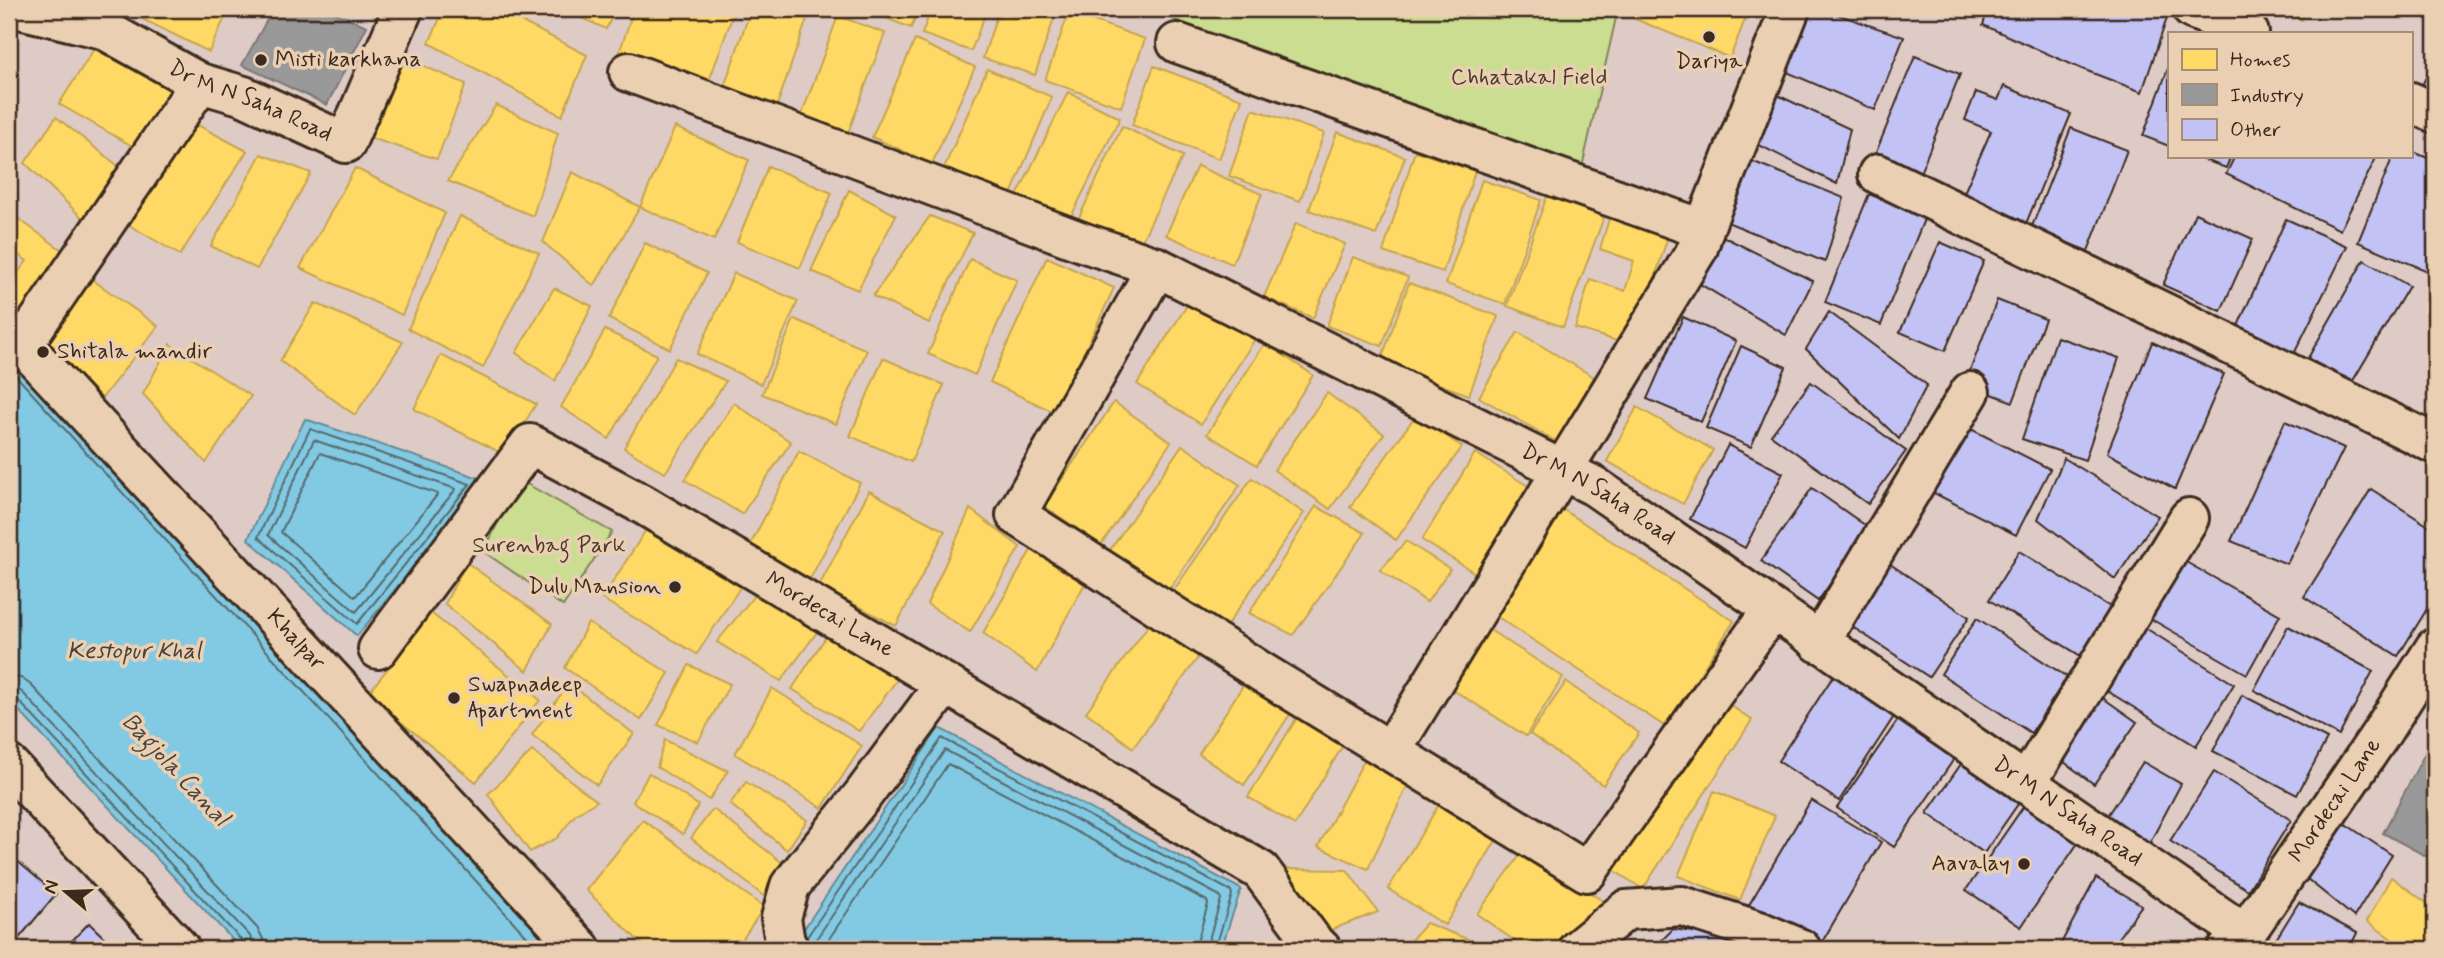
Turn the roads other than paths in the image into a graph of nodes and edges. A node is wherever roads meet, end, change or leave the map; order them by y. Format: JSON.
{"nodes":[{"id":1,"x":20,"y":9,"type":"edge"},
{"id":2,"x":403,"y":9,"type":"edge"},
{"id":3,"x":1790,"y":9,"type":"edge"},
{"id":4,"x":2192,"y":9,"type":"edge"},
{"id":5,"x":2247,"y":32,"type":"edge"},
{"id":6,"x":1177,"y":43,"type":"dead end"},
{"id":7,"x":629,"y":72,"type":"dead end"},
{"id":8,"x":200,"y":83,"type":"junction"},
{"id":9,"x":2412,"y":102,"type":"edge"},
{"id":10,"x":2435,"y":113,"type":"edge"},
{"id":11,"x":1878,"y":174,"type":"dead end"},
{"id":12,"x":1706,"y":223,"type":"junction"},
{"id":13,"x":1157,"y":267,"type":"junction"},
{"id":14,"x":16,"y":337,"type":"edge"},
{"id":15,"x":1970,"y":392,"type":"dead end"},
{"id":16,"x":2435,"y":444,"type":"edge"},
{"id":17,"x":1561,"y":469,"type":"junction"},
{"id":18,"x":2189,"y":518,"type":"dead end"},
{"id":19,"x":1772,"y":610,"type":"junction"},
{"id":20,"x":1819,"y":643,"type":"junction"},
{"id":21,"x":2435,"y":648,"type":"edge"},
{"id":22,"x":378,"y":649,"type":"dead end"},
{"id":23,"x":945,"y":684,"type":"junction"},
{"id":24,"x":1391,"y":751,"type":"junction"},
{"id":25,"x":9,"y":765,"type":"edge"},
{"id":26,"x":2026,"y":784,"type":"junction"},
{"id":27,"x":2236,"y":941,"type":"edge"},
{"id":28,"x":180,"y":949,"type":"edge"},
{"id":29,"x":581,"y":949,"type":"edge"},
{"id":30,"x":789,"y":949,"type":"edge"},
{"id":31,"x":1321,"y":949,"type":"edge"},
{"id":32,"x":1578,"y":949,"type":"edge"},
{"id":33,"x":1801,"y":949,"type":"edge"}],
"edges":[{"from":1,"to":8,"type":"street","name":"Dr M N Saha Road"},
{"from":2,"to":8,"type":"street","name":"Dr M N Saha Road"},
{"from":3,"to":12,"type":"street"},
{"from":4,"to":5,"type":"street"},
{"from":6,"to":12,"type":"street"},
{"from":7,"to":13,"type":"street","name":"Dr M N Saha Road"},
{"from":8,"to":14,"type":"street"},
{"from":9,"to":10,"type":"street"},
{"from":11,"to":16,"type":"street"},
{"from":12,"to":17,"type":"street"},
{"from":13,"to":17,"type":"street","name":"Dr M N Saha Road"},
{"from":13,"to":24,"type":"street"},
{"from":14,"to":29,"type":"street","name":"Khalpar"},
{"from":15,"to":20,"type":"street"},
{"from":17,"to":19,"type":"street","name":"Dr M N Saha Road"},
{"from":17,"to":24,"type":"street"},
{"from":18,"to":26,"type":"street"},
{"from":19,"to":20,"type":"street","name":"Dr M N Saha Road"},
{"from":19,"to":24,"type":"street"},
{"from":20,"to":26,"type":"street","name":"Dr M N Saha Road"},
{"from":21,"to":27,"type":"street","name":"Mordecai Lane"},
{"from":22,"to":23,"type":"street","name":"Mordecai Lane"},
{"from":23,"to":30,"type":"street"},
{"from":23,"to":31,"type":"street","name":"Mordecai Lane"},
{"from":25,"to":28,"type":"street"},
{"from":26,"to":27,"type":"street","name":"Dr M N Saha Road"},
{"from":32,"to":33,"type":"street"}]}
